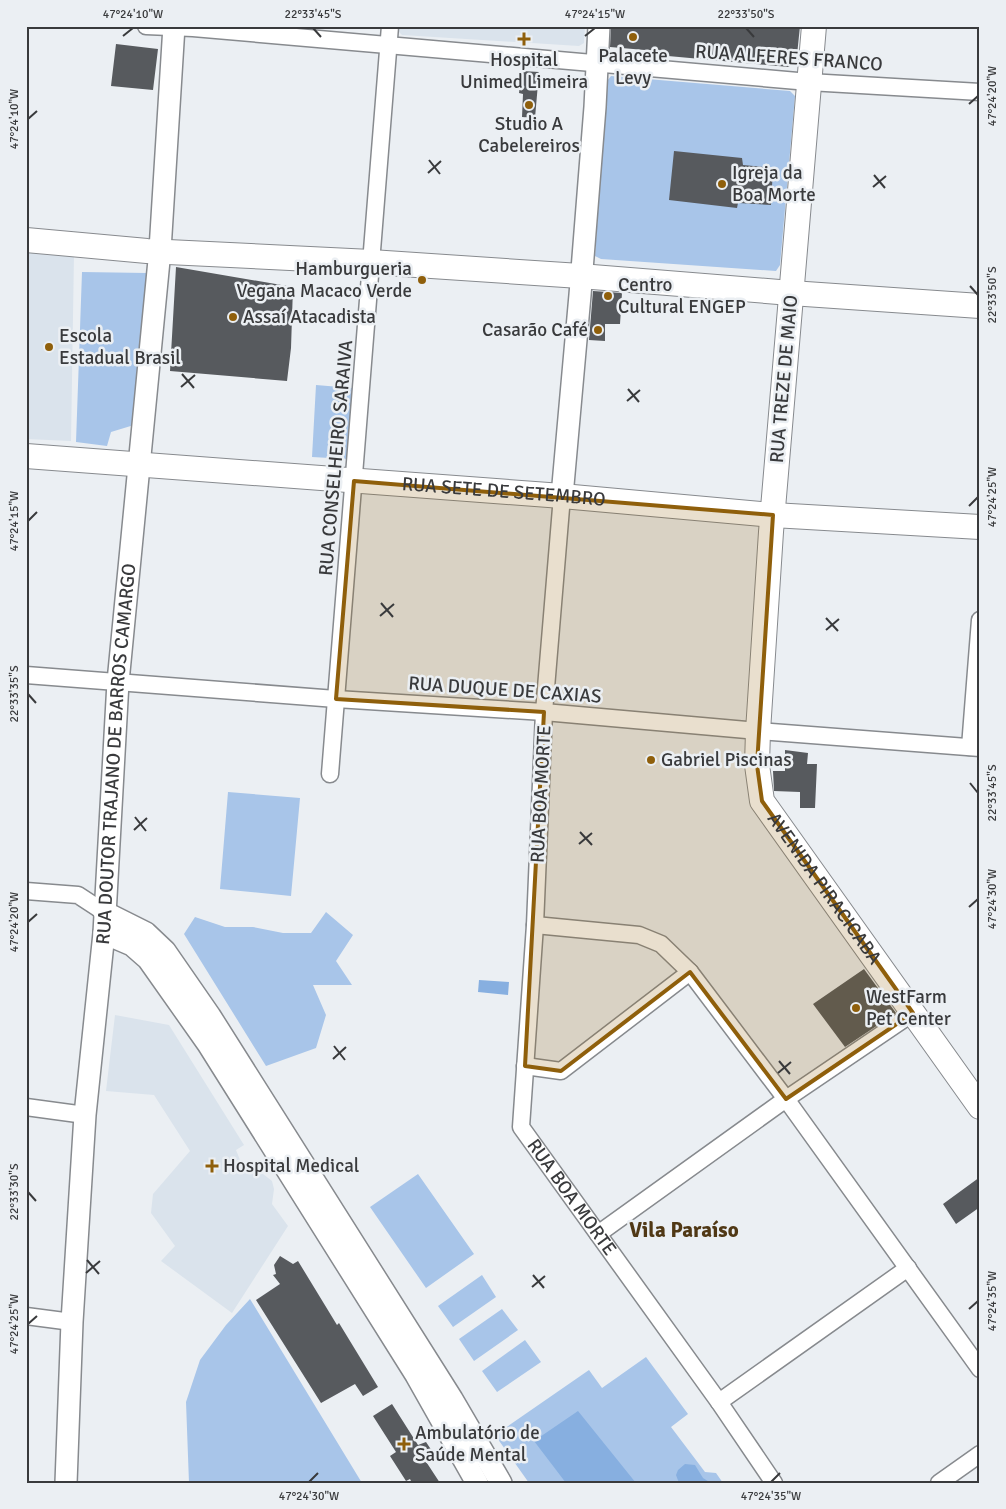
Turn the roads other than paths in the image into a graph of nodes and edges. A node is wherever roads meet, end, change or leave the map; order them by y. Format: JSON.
{"nodes":[{"id":1,"x":146,"y":26,"type":"edge"},
{"id":2,"x":390,"y":26,"type":"edge"},
{"id":3,"x":599,"y":26,"type":"edge"},
{"id":4,"x":814,"y":26,"type":"edge"},
{"id":5,"x":174,"y":27,"type":"edge"},
{"id":6,"x":389,"y":45,"type":"junction"},
{"id":7,"x":596,"y":62,"type":"junction"},
{"id":8,"x":809,"y":82,"type":"junction"},
{"id":9,"x":980,"y":92,"type":"edge"},
{"id":10,"x":26,"y":240,"type":"edge"},
{"id":11,"x":160,"y":250,"type":"junction"},
{"id":12,"x":371,"y":262,"type":"junction"},
{"id":13,"x":580,"y":276,"type":"junction"},
{"id":14,"x":791,"y":293,"type":"junction"},
{"id":15,"x":980,"y":306,"type":"edge"},
{"id":16,"x":26,"y":456,"type":"edge"},
{"id":17,"x":139,"y":464,"type":"junction"},
{"id":18,"x":354,"y":481,"type":"junction"},
{"id":19,"x":562,"y":496,"type":"junction"},
{"id":20,"x":773,"y":515,"type":"junction"},
{"id":21,"x":980,"y":527,"type":"edge"},
{"id":22,"x":980,"y":620,"type":"edge"},
{"id":23,"x":26,"y":675,"type":"edge"},
{"id":24,"x":118,"y":682,"type":"junction"},
{"id":25,"x":336,"y":699,"type":"junction"},
{"id":26,"x":544,"y":712,"type":"junction"},
{"id":27,"x":758,"y":731,"type":"junction"},
{"id":28,"x":975,"y":747,"type":"edge"},
{"id":29,"x":330,"y":774,"type":"dead end"},
{"id":30,"x":26,"y":891,"type":"edge"},
{"id":31,"x":104,"y":912,"type":"junction"},
{"id":32,"x":534,"y":925,"type":"junction"},
{"id":33,"x":104,"y":933,"type":"junction"},
{"id":34,"x":690,"y":972,"type":"junction"},
{"id":35,"x":913,"y":1013,"type":"junction"},
{"id":36,"x":525,"y":1066,"type":"junction"},
{"id":37,"x":786,"y":1099,"type":"junction"},
{"id":38,"x":26,"y":1107,"type":"edge"},
{"id":39,"x":980,"y":1108,"type":"edge"},
{"id":40,"x":85,"y":1115,"type":"junction"},
{"id":41,"x":598,"y":1234,"type":"junction"},
{"id":42,"x":908,"y":1268,"type":"junction"},
{"id":43,"x":26,"y":1316,"type":"edge"},
{"id":44,"x":72,"y":1322,"type":"junction"},
{"id":45,"x":980,"y":1369,"type":"edge"},
{"id":46,"x":719,"y":1402,"type":"junction"},
{"id":47,"x":980,"y":1454,"type":"edge"},
{"id":48,"x":66,"y":1483,"type":"edge"},
{"id":49,"x":477,"y":1483,"type":"edge"},
{"id":50,"x":501,"y":1483,"type":"edge"},
{"id":51,"x":774,"y":1483,"type":"edge"},
{"id":52,"x":939,"y":1483,"type":"edge"}],
"edges":[{"from":1,"to":5,"type":"street","name":"RUA ALFERES FRANCO"},
{"from":2,"to":6,"type":"street","name":"RUA CONSELHEIRO SARAIVA"},
{"from":3,"to":7,"type":"street","name":"RUA BOA MORTE"},
{"from":4,"to":8,"type":"main road","name":"RUA TREZE DE MAIO"},
{"from":5,"to":6,"type":"street","name":"RUA ALFERES FRANCO"},
{"from":5,"to":11,"type":"street","name":"RUA DOUTOR TRAJANO DE BARROS CAMARGO"},
{"from":6,"to":7,"type":"street","name":"RUA ALFERES FRANCO"},
{"from":6,"to":12,"type":"street","name":"RUA CONSELHEIRO SARAIVA"},
{"from":7,"to":8,"type":"street","name":"RUA ALFERES FRANCO"},
{"from":7,"to":13,"type":"street","name":"RUA BOA MORTE"},
{"from":8,"to":9,"type":"street","name":"RUA ALFERES FRANCO"},
{"from":8,"to":14,"type":"main road","name":"RUA TREZE DE MAIO"},
{"from":10,"to":11,"type":"main road"},
{"from":11,"to":12,"type":"main road"},
{"from":11,"to":17,"type":"street","name":"RUA DOUTOR TRAJANO DE BARROS CAMARGO"},
{"from":12,"to":13,"type":"main road"},
{"from":12,"to":18,"type":"street","name":"RUA CONSELHEIRO SARAIVA"},
{"from":13,"to":14,"type":"main road"},
{"from":13,"to":19,"type":"street","name":"RUA BOA MORTE"},
{"from":14,"to":15,"type":"main road"},
{"from":14,"to":20,"type":"main road","name":"RUA TREZE DE MAIO"},
{"from":16,"to":17,"type":"main road","name":"RUA SETE DE SETEMBRO"},
{"from":17,"to":18,"type":"main road","name":"RUA SETE DE SETEMBRO"},
{"from":17,"to":24,"type":"street","name":"RUA DOUTOR TRAJANO DE BARROS CAMARGO"},
{"from":18,"to":19,"type":"main road","name":"RUA SETE DE SETEMBRO"},
{"from":18,"to":25,"type":"street","name":"RUA CONSELHEIRO SARAIVA"},
{"from":19,"to":20,"type":"main road","name":"RUA SETE DE SETEMBRO"},
{"from":19,"to":26,"type":"street","name":"RUA BOA MORTE"},
{"from":20,"to":21,"type":"main road","name":"RUA SETE DE SETEMBRO"},
{"from":20,"to":27,"type":"main road","name":"RUA TREZE DE MAIO"},
{"from":22,"to":28,"type":"street"},
{"from":23,"to":24,"type":"street","name":"RUA DUQUE DE CAXIAS"},
{"from":24,"to":25,"type":"street","name":"RUA DUQUE DE CAXIAS"},
{"from":24,"to":31,"type":"street","name":"RUA DOUTOR TRAJANO DE BARROS CAMARGO"},
{"from":25,"to":26,"type":"street","name":"RUA DUQUE DE CAXIAS"},
{"from":25,"to":29,"type":"street","name":"RUA CONSELHEIRO SARAIVA"},
{"from":26,"to":27,"type":"street","name":"RUA DUQUE DE CAXIAS"},
{"from":26,"to":32,"type":"street","name":"RUA BOA MORTE"},
{"from":27,"to":28,"type":"street","name":"RUA DUQUE DE CAXIAS"},
{"from":27,"to":35,"type":"main road","name":"AVENIDA PIRACICABA"},
{"from":30,"to":31,"type":"street"},
{"from":31,"to":33,"type":"street","name":"RUA DOUTOR TRAJANO DE BARROS CAMARGO"},
{"from":31,"to":50,"type":"street"},
{"from":32,"to":34,"type":"street"},
{"from":32,"to":36,"type":"street","name":"RUA BOA MORTE"},
{"from":33,"to":40,"type":"street","name":"RUA DOUTOR TRAJANO DE BARROS CAMARGO"},
{"from":33,"to":49,"type":"street"},
{"from":34,"to":36,"type":"street"},
{"from":34,"to":37,"type":"street"},
{"from":35,"to":37,"type":"street"},
{"from":35,"to":39,"type":"main road","name":"AVENIDA PIRACICABA"},
{"from":36,"to":41,"type":"street","name":"RUA BOA MORTE"},
{"from":37,"to":41,"type":"street"},
{"from":37,"to":42,"type":"street"},
{"from":38,"to":40,"type":"street"},
{"from":40,"to":44,"type":"street","name":"RUA DOUTOR TRAJANO DE BARROS CAMARGO"},
{"from":41,"to":46,"type":"street","name":"RUA BOA MORTE"},
{"from":42,"to":45,"type":"street"},
{"from":42,"to":46,"type":"street"},
{"from":43,"to":44,"type":"street"},
{"from":44,"to":48,"type":"street","name":"RUA DOUTOR TRAJANO DE BARROS CAMARGO"},
{"from":46,"to":51,"type":"street","name":"RUA BOA MORTE"},
{"from":47,"to":52,"type":"street"}]}
